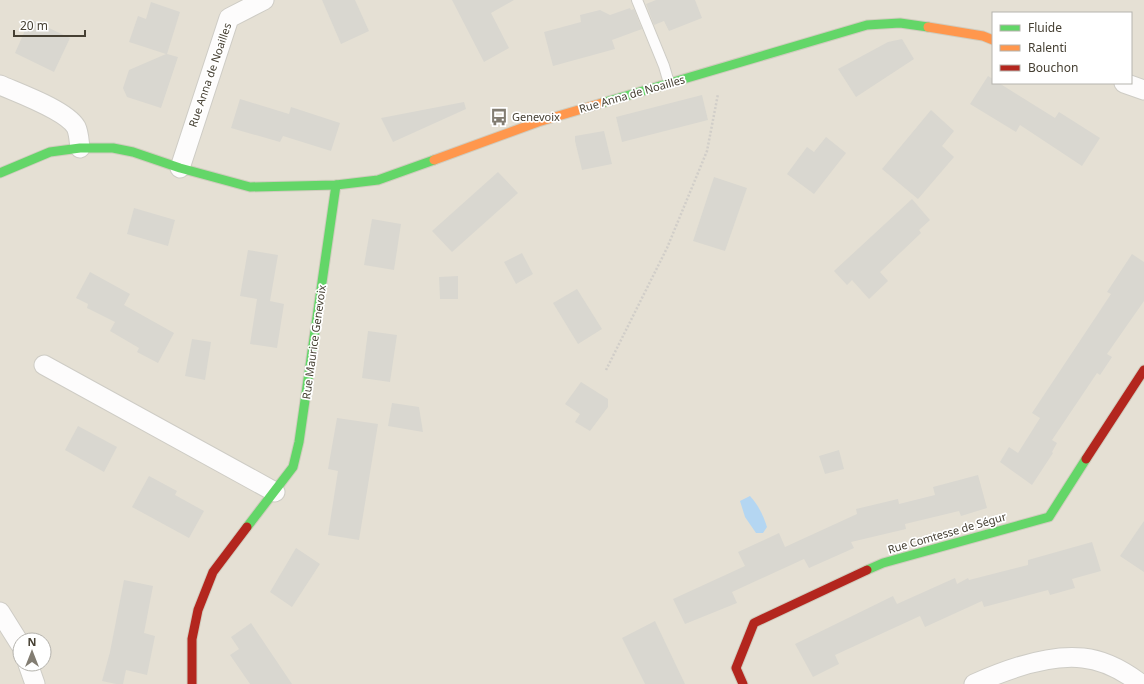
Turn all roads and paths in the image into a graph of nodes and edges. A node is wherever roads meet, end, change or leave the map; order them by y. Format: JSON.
{"nodes":[{"id":1,"x":264,"y":0,"type":"edge"},
{"id":2,"x":637,"y":0,"type":"edge"},
{"id":3,"x":992,"y":40,"type":"edge"},
{"id":4,"x":724,"y":67,"type":"junction"},
{"id":5,"x":669,"y":84,"type":"junction"},
{"id":6,"x":1127,"y":84,"type":"edge"},
{"id":7,"x":0,"y":85,"type":"edge"},
{"id":8,"x":1144,"y":90,"type":"edge"},
{"id":9,"x":80,"y":148,"type":"junction"},
{"id":10,"x":180,"y":168,"type":"junction"},
{"id":11,"x":0,"y":173,"type":"edge"},
{"id":12,"x":336,"y":186,"type":"junction"},
{"id":13,"x":44,"y":365,"type":"dead end"},
{"id":14,"x":606,"y":370,"type":"dead end"},
{"id":15,"x":1144,"y":370,"type":"edge"},
{"id":16,"x":275,"y":492,"type":"junction"},
{"id":17,"x":0,"y":612,"type":"edge"},
{"id":18,"x":12,"y":632,"type":"edge"},
{"id":19,"x":31,"y":672,"type":"edge"},
{"id":20,"x":35,"y":684,"type":"edge"},
{"id":21,"x":192,"y":684,"type":"edge"},
{"id":22,"x":743,"y":684,"type":"edge"},
{"id":23,"x":974,"y":684,"type":"edge"},
{"id":24,"x":1141,"y":684,"type":"edge"}],
"edges":[{"from":1,"to":10,"type":"street","name":"Rue Anna de Noailles"},
{"from":2,"to":5,"type":"lane"},
{"from":3,"to":4,"type":"street","name":"Rue Anna de Noailles"},
{"from":4,"to":5,"type":"street","name":"Rue Anna de Noailles"},
{"from":4,"to":14,"type":"path"},
{"from":5,"to":12,"type":"street","name":"Rue Anna de Noailles"},
{"from":6,"to":8,"type":"street"},
{"from":7,"to":9,"type":"street"},
{"from":9,"to":10,"type":"street","name":"Rue Anna de Noailles"},
{"from":9,"to":11,"type":"street","name":"Rue Anna de Noailles"},
{"from":10,"to":12,"type":"street","name":"Rue Anna de Noailles"},
{"from":12,"to":16,"type":"street","name":"Rue Maurice Genevoix"},
{"from":13,"to":16,"type":"street"},
{"from":15,"to":22,"type":"street","name":"Rue Comtesse de Ségur"},
{"from":16,"to":21,"type":"street","name":"Rue Maurice Genevoix"},
{"from":17,"to":18,"type":"street"},
{"from":19,"to":20,"type":"street"},
{"from":23,"to":24,"type":"street"}]}
